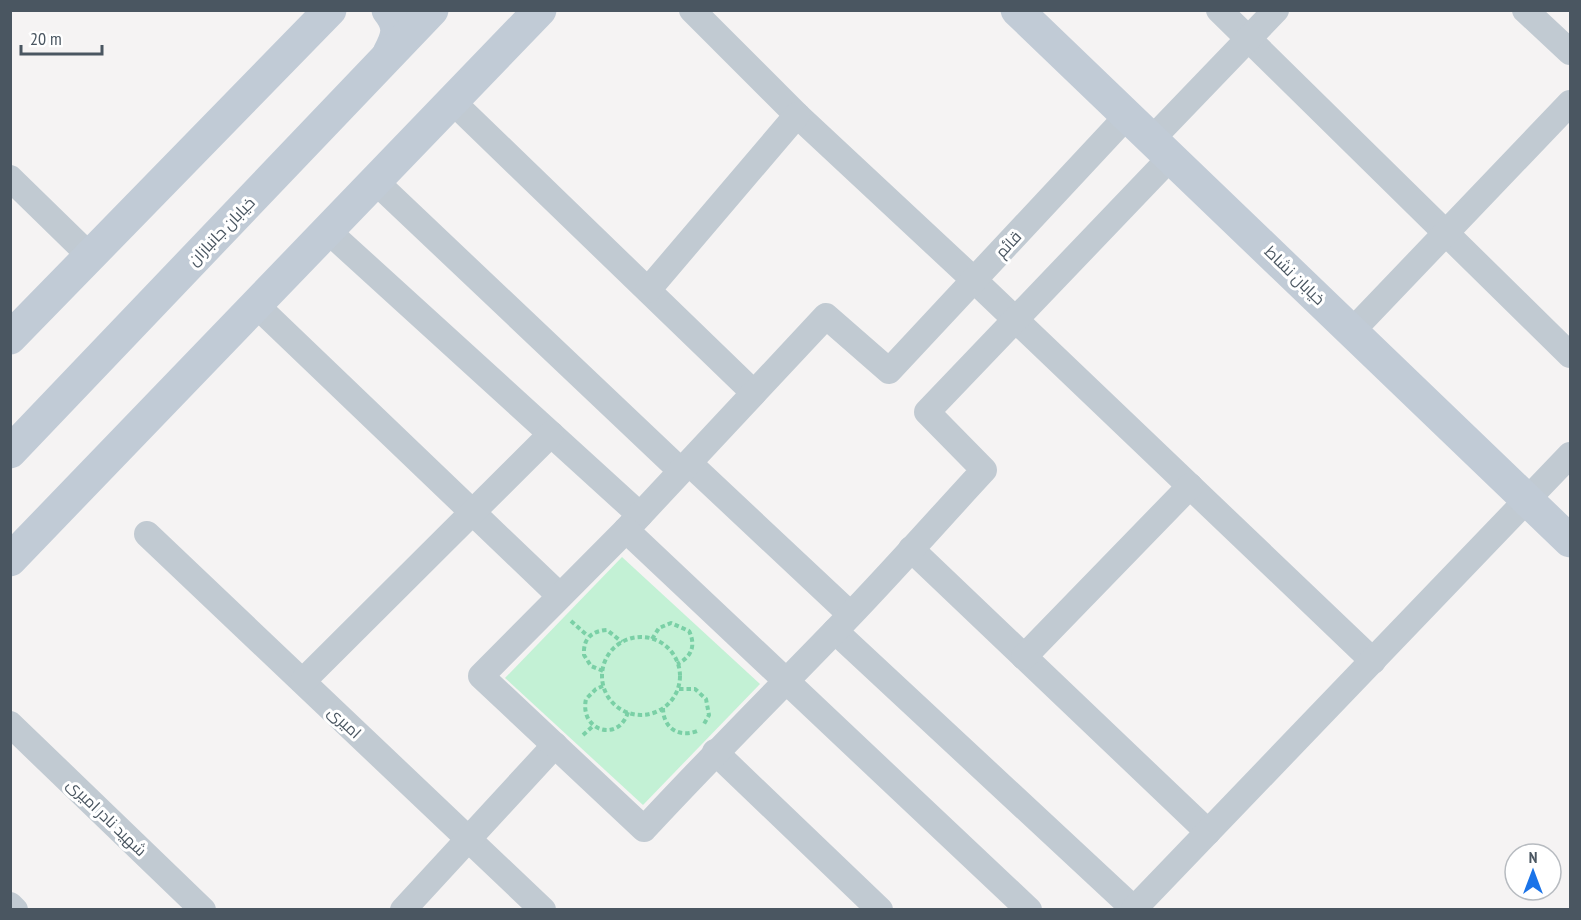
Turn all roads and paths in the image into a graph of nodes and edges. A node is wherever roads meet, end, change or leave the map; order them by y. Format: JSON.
{"nodes":[{"id":1,"x":330,"y":10,"type":"edge"},
{"id":2,"x":388,"y":10,"type":"edge"},
{"id":3,"x":432,"y":10,"type":"edge"},
{"id":4,"x":540,"y":10,"type":"edge"},
{"id":5,"x":692,"y":10,"type":"edge"},
{"id":6,"x":1017,"y":10,"type":"edge"},
{"id":7,"x":1219,"y":10,"type":"edge"},
{"id":8,"x":1276,"y":10,"type":"edge"},
{"id":9,"x":1525,"y":10,"type":"edge"},
{"id":10,"x":1248,"y":39,"type":"junction"},
{"id":11,"x":1570,"y":52,"type":"edge"},
{"id":12,"x":389,"y":53,"type":"junction"},
{"id":13,"x":452,"y":101,"type":"junction"},
{"id":14,"x":1570,"y":103,"type":"edge"},
{"id":15,"x":797,"y":115,"type":"junction"},
{"id":16,"x":1127,"y":116,"type":"junction"},
{"id":17,"x":1161,"y":148,"type":"junction"},
{"id":18,"x":10,"y":178,"type":"edge"},
{"id":19,"x":375,"y":181,"type":"junction"},
{"id":20,"x":328,"y":231,"type":"junction"},
{"id":21,"x":1446,"y":233,"type":"junction"},
{"id":22,"x":90,"y":256,"type":"junction"},
{"id":23,"x":974,"y":280,"type":"junction"},
{"id":24,"x":648,"y":290,"type":"junction"},
{"id":25,"x":256,"y":305,"type":"junction"},
{"id":26,"x":1016,"y":319,"type":"junction"},
{"id":27,"x":1353,"y":330,"type":"junction"},
{"id":28,"x":10,"y":338,"type":"edge"},
{"id":29,"x":1570,"y":355,"type":"edge"},
{"id":30,"x":754,"y":393,"type":"junction"},
{"id":31,"x":551,"y":434,"type":"junction"},
{"id":32,"x":10,"y":452,"type":"edge"},
{"id":33,"x":1570,"y":455,"type":"edge"},
{"id":34,"x":685,"y":466,"type":"junction"},
{"id":35,"x":1190,"y":486,"type":"junction"},
{"id":36,"x":1527,"y":501,"type":"junction"},
{"id":37,"x":472,"y":512,"type":"junction"},
{"id":38,"x":633,"y":522,"type":"junction"},
{"id":39,"x":147,"y":534,"type":"dead end"},
{"id":40,"x":1570,"y":541,"type":"edge"},
{"id":41,"x":910,"y":549,"type":"junction"},
{"id":42,"x":10,"y":560,"type":"edge"},
{"id":43,"x":560,"y":596,"type":"junction"},
{"id":44,"x":843,"y":623,"type":"junction"},
{"id":45,"x":652,"y":639,"type":"junction"},
{"id":46,"x":622,"y":642,"type":"junction"},
{"id":47,"x":1024,"y":657,"type":"junction"},
{"id":48,"x":1373,"y":661,"type":"junction"},
{"id":49,"x":677,"y":664,"type":"junction"},
{"id":50,"x":603,"y":671,"type":"junction"},
{"id":51,"x":785,"y":680,"type":"junction"},
{"id":52,"x":303,"y":681,"type":"junction"},
{"id":53,"x":603,"y":686,"type":"junction"},
{"id":54,"x":678,"y":689,"type":"junction"},
{"id":55,"x":663,"y":708,"type":"junction"},
{"id":56,"x":628,"y":712,"type":"junction"},
{"id":57,"x":10,"y":724,"type":"edge"},
{"id":58,"x":555,"y":745,"type":"junction"},
{"id":59,"x":715,"y":752,"type":"junction"},
{"id":60,"x":1208,"y":832,"type":"junction"},
{"id":61,"x":468,"y":838,"type":"junction"},
{"id":62,"x":10,"y":905,"type":"edge"},
{"id":63,"x":15,"y":909,"type":"edge"},
{"id":64,"x":202,"y":909,"type":"edge"},
{"id":65,"x":403,"y":909,"type":"edge"},
{"id":66,"x":543,"y":909,"type":"edge"},
{"id":67,"x":880,"y":909,"type":"edge"},
{"id":68,"x":1029,"y":909,"type":"edge"},
{"id":69,"x":1135,"y":909,"type":"edge"}],
"edges":[{"from":1,"to":22,"type":"street"},
{"from":2,"to":12,"type":"street"},
{"from":3,"to":12,"type":"street","name":"خیابان جانبازان"},
{"from":4,"to":13,"type":"street"},
{"from":5,"to":15,"type":"street"},
{"from":6,"to":16,"type":"street","name":"خیابان نشاط"},
{"from":7,"to":10,"type":"street"},
{"from":8,"to":10,"type":"street"},
{"from":9,"to":11,"type":"street"},
{"from":10,"to":17,"type":"street"},
{"from":10,"to":21,"type":"street"},
{"from":12,"to":32,"type":"street","name":"خیابان جانبازان"},
{"from":13,"to":19,"type":"street"},
{"from":13,"to":24,"type":"street"},
{"from":14,"to":21,"type":"street"},
{"from":15,"to":23,"type":"street"},
{"from":15,"to":24,"type":"street"},
{"from":16,"to":17,"type":"street","name":"خیابان نشاط"},
{"from":16,"to":23,"type":"street","name":"قائم"},
{"from":17,"to":26,"type":"street"},
{"from":17,"to":27,"type":"street","name":"خیابان نشاط"},
{"from":18,"to":22,"type":"street"},
{"from":19,"to":20,"type":"street"},
{"from":19,"to":34,"type":"street"},
{"from":20,"to":25,"type":"street"},
{"from":20,"to":31,"type":"street"},
{"from":21,"to":27,"type":"street"},
{"from":21,"to":29,"type":"street"},
{"from":22,"to":28,"type":"street"},
{"from":23,"to":26,"type":"street"},
{"from":23,"to":30,"type":"street","name":"قائم"},
{"from":24,"to":30,"type":"street"},
{"from":25,"to":37,"type":"street"},
{"from":25,"to":42,"type":"street"},
{"from":26,"to":35,"type":"street"},
{"from":26,"to":41,"type":"street"},
{"from":27,"to":36,"type":"street","name":"خیابان نشاط"},
{"from":30,"to":34,"type":"street"},
{"from":31,"to":37,"type":"street"},
{"from":31,"to":38,"type":"street"},
{"from":33,"to":36,"type":"street"},
{"from":34,"to":38,"type":"street"},
{"from":34,"to":44,"type":"street"},
{"from":35,"to":47,"type":"street"},
{"from":35,"to":48,"type":"street"},
{"from":36,"to":40,"type":"street","name":"خیابان نشاط"},
{"from":36,"to":48,"type":"street"},
{"from":37,"to":43,"type":"street"},
{"from":37,"to":52,"type":"street"},
{"from":38,"to":43,"type":"street"},
{"from":38,"to":51,"type":"street"},
{"from":39,"to":52,"type":"street","name":"امیری"},
{"from":41,"to":44,"type":"street"},
{"from":41,"to":47,"type":"street"},
{"from":43,"to":58,"type":"street"},
{"from":44,"to":51,"type":"street"},
{"from":44,"to":69,"type":"street"},
{"from":45,"to":46,"type":"path"},
{"from":45,"to":49,"type":"path"},
{"from":45,"to":49,"type":"path"},
{"from":46,"to":50,"type":"path"},
{"from":46,"to":50,"type":"path"},
{"from":47,"to":60,"type":"street"},
{"from":48,"to":60,"type":"street"},
{"from":49,"to":54,"type":"path"},
{"from":50,"to":53,"type":"path"},
{"from":51,"to":59,"type":"street"},
{"from":51,"to":68,"type":"street"},
{"from":52,"to":61,"type":"street","name":"امیری"},
{"from":53,"to":56,"type":"path"},
{"from":53,"to":56,"type":"path"},
{"from":54,"to":55,"type":"path"},
{"from":54,"to":55,"type":"path"},
{"from":55,"to":56,"type":"path"},
{"from":57,"to":64,"type":"street","name":"شهید نادر امیری"},
{"from":58,"to":59,"type":"street"},
{"from":58,"to":61,"type":"street"},
{"from":59,"to":67,"type":"street"},
{"from":60,"to":69,"type":"street"},
{"from":61,"to":65,"type":"street"},
{"from":61,"to":66,"type":"street","name":"امیری"},
{"from":62,"to":63,"type":"street"}]}
